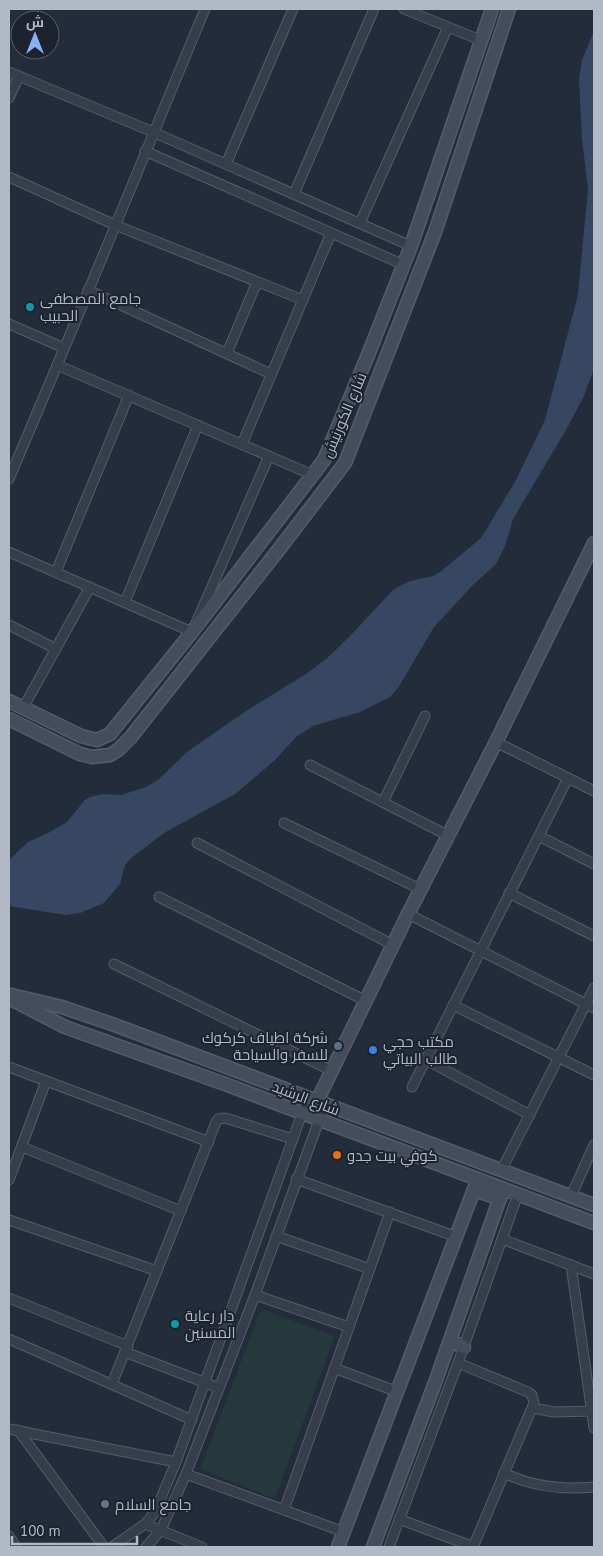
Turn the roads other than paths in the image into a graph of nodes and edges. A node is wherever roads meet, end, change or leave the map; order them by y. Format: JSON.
{"nodes":[{"id":1,"x":205,"y":9,"type":"edge"},
{"id":2,"x":294,"y":9,"type":"edge"},
{"id":3,"x":374,"y":9,"type":"edge"},
{"id":4,"x":408,"y":9,"type":"edge"},
{"id":5,"x":492,"y":9,"type":"edge"},
{"id":6,"x":509,"y":9,"type":"edge"},
{"id":7,"x":448,"y":27,"type":"junction"},
{"id":8,"x":480,"y":40,"type":"junction"},
{"id":9,"x":9,"y":72,"type":"edge"},
{"id":10,"x":19,"y":76,"type":"junction"},
{"id":11,"x":9,"y":98,"type":"edge"},
{"id":12,"x":452,"y":124,"type":"junction"},
{"id":13,"x":469,"y":130,"type":"junction"},
{"id":14,"x":153,"y":132,"type":"junction"},
{"id":15,"x":145,"y":152,"type":"junction"},
{"id":16,"x":226,"y":164,"type":"junction"},
{"id":17,"x":9,"y":177,"type":"edge"},
{"id":18,"x":294,"y":194,"type":"junction"},
{"id":19,"x":360,"y":223,"type":"junction"},
{"id":20,"x":115,"y":225,"type":"junction"},
{"id":21,"x":331,"y":233,"type":"junction"},
{"id":22,"x":411,"y":246,"type":"junction"},
{"id":23,"x":404,"y":265,"type":"junction"},
{"id":24,"x":257,"y":282,"type":"junction"},
{"id":25,"x":88,"y":290,"type":"junction"},
{"id":26,"x":302,"y":300,"type":"junction"},
{"id":27,"x":9,"y":324,"type":"edge"},
{"id":28,"x":64,"y":348,"type":"junction"},
{"id":29,"x":227,"y":353,"type":"junction"},
{"id":30,"x":57,"y":365,"type":"junction"},
{"id":31,"x":271,"y":374,"type":"junction"},
{"id":32,"x":129,"y":395,"type":"junction"},
{"id":33,"x":348,"y":403,"type":"junction"},
{"id":34,"x":366,"y":410,"type":"junction"},
{"id":35,"x":198,"y":425,"type":"junction"},
{"id":36,"x":242,"y":444,"type":"junction"},
{"id":37,"x":269,"y":456,"type":"junction"},
{"id":38,"x":313,"y":475,"type":"junction"},
{"id":39,"x":9,"y":479,"type":"edge"},
{"id":40,"x":594,"y":543,"type":"edge"},
{"id":41,"x":9,"y":552,"type":"edge"},
{"id":42,"x":56,"y":572,"type":"junction"},
{"id":43,"x":90,"y":587,"type":"junction"},
{"id":44,"x":125,"y":602,"type":"junction"},
{"id":45,"x":9,"y":625,"type":"edge"},
{"id":46,"x":192,"y":632,"type":"junction"},
{"id":47,"x":56,"y":649,"type":"junction"},
{"id":48,"x":9,"y":701,"type":"edge"},
{"id":49,"x":23,"y":708,"type":"junction"},
{"id":50,"x":425,"y":716,"type":"dead end"},
{"id":51,"x":9,"y":719,"type":"edge"},
{"id":52,"x":496,"y":742,"type":"junction"},
{"id":53,"x":310,"y":765,"type":"dead end"},
{"id":54,"x":568,"y":778,"type":"junction"},
{"id":55,"x":594,"y":791,"type":"edge"},
{"id":56,"x":383,"y":802,"type":"junction"},
{"id":57,"x":284,"y":823,"type":"dead end"},
{"id":58,"x":448,"y":835,"type":"junction"},
{"id":59,"x":539,"y":836,"type":"junction"},
{"id":60,"x":197,"y":843,"type":"dead end"},
{"id":61,"x":594,"y":864,"type":"edge"},
{"id":62,"x":420,"y":889,"type":"junction"},
{"id":63,"x":509,"y":893,"type":"junction"},
{"id":64,"x":159,"y":897,"type":"dead end"},
{"id":65,"x":408,"y":914,"type":"junction"},
{"id":66,"x":594,"y":936,"type":"edge"},
{"id":67,"x":393,"y":945,"type":"junction"},
{"id":68,"x":481,"y":950,"type":"junction"},
{"id":69,"x":114,"y":964,"type":"dead end"},
{"id":70,"x":594,"y":988,"type":"edge"},
{"id":71,"x":9,"y":994,"type":"edge"},
{"id":72,"x":9,"y":998,"type":"edge"},
{"id":73,"x":366,"y":1001,"type":"junction"},
{"id":74,"x":453,"y":1005,"type":"junction"},
{"id":75,"x":590,"y":1006,"type":"edge"},
{"id":76,"x":559,"y":1058,"type":"junction"},
{"id":77,"x":426,"y":1060,"type":"junction"},
{"id":78,"x":9,"y":1067,"type":"edge"},
{"id":79,"x":332,"y":1071,"type":"junction"},
{"id":80,"x":594,"y":1076,"type":"edge"},
{"id":81,"x":46,"y":1081,"type":"junction"},
{"id":82,"x":412,"y":1087,"type":"dead end"},
{"id":83,"x":317,"y":1101,"type":"junction"},
{"id":84,"x":302,"y":1113,"type":"junction"},
{"id":85,"x":530,"y":1115,"type":"junction"},
{"id":86,"x":319,"y":1120,"type":"junction"},
{"id":87,"x":293,"y":1139,"type":"junction"},
{"id":88,"x":209,"y":1142,"type":"junction"},
{"id":89,"x":594,"y":1145,"type":"edge"},
{"id":90,"x":22,"y":1147,"type":"junction"},
{"id":91,"x":502,"y":1169,"type":"junction"},
{"id":92,"x":296,"y":1179,"type":"junction"},
{"id":93,"x":9,"y":1180,"type":"edge"},
{"id":94,"x":277,"y":1183,"type":"junction"},
{"id":95,"x":476,"y":1185,"type":"junction"},
{"id":96,"x":293,"y":1189,"type":"junction"},
{"id":97,"x":502,"y":1194,"type":"junction"},
{"id":98,"x":518,"y":1194,"type":"junction"},
{"id":99,"x":571,"y":1196,"type":"junction"},
{"id":100,"x":594,"y":1204,"type":"edge"},
{"id":101,"x":181,"y":1211,"type":"junction"},
{"id":102,"x":390,"y":1212,"type":"junction"},
{"id":103,"x":9,"y":1220,"type":"edge"},
{"id":104,"x":594,"y":1223,"type":"edge"},
{"id":105,"x":276,"y":1236,"type":"junction"},
{"id":106,"x":457,"y":1238,"type":"junction"},
{"id":107,"x":502,"y":1239,"type":"junction"},
{"id":108,"x":571,"y":1265,"type":"junction"},
{"id":109,"x":370,"y":1268,"type":"junction"},
{"id":110,"x":157,"y":1271,"type":"junction"},
{"id":111,"x":594,"y":1274,"type":"edge"},
{"id":112,"x":255,"y":1295,"type":"junction"},
{"id":113,"x":9,"y":1298,"type":"edge"},
{"id":114,"x":349,"y":1327,"type":"junction"},
{"id":115,"x":9,"y":1339,"type":"edge"},
{"id":116,"x":450,"y":1341,"type":"junction"},
{"id":117,"x":464,"y":1346,"type":"junction"},
{"id":118,"x":126,"y":1349,"type":"junction"},
{"id":119,"x":458,"y":1363,"type":"junction"},
{"id":120,"x":334,"y":1368,"type":"junction"},
{"id":121,"x":204,"y":1383,"type":"junction"},
{"id":122,"x":112,"y":1384,"type":"junction"},
{"id":123,"x":219,"y":1388,"type":"junction"},
{"id":124,"x":398,"y":1392,"type":"junction"},
{"id":125,"x":533,"y":1408,"type":"junction"},
{"id":126,"x":593,"y":1411,"type":"edge"},
{"id":127,"x":192,"y":1420,"type":"junction"},
{"id":128,"x":594,"y":1428,"type":"edge"},
{"id":129,"x":14,"y":1430,"type":"edge"},
{"id":130,"x":176,"y":1462,"type":"junction"},
{"id":131,"x":504,"y":1473,"type":"junction"},
{"id":132,"x":186,"y":1474,"type":"junction"},
{"id":133,"x":594,"y":1487,"type":"edge"},
{"id":134,"x":284,"y":1510,"type":"junction"},
{"id":135,"x":400,"y":1519,"type":"junction"},
{"id":136,"x":145,"y":1524,"type":"junction"},
{"id":137,"x":161,"y":1530,"type":"junction"},
{"id":138,"x":344,"y":1532,"type":"junction"},
{"id":139,"x":9,"y":1536,"type":"edge"},
{"id":140,"x":16,"y":1547,"type":"edge"},
{"id":141,"x":104,"y":1547,"type":"edge"},
{"id":142,"x":112,"y":1547,"type":"edge"},
{"id":143,"x":146,"y":1547,"type":"edge"},
{"id":144,"x":156,"y":1547,"type":"edge"},
{"id":145,"x":202,"y":1547,"type":"edge"},
{"id":146,"x":338,"y":1547,"type":"edge"},
{"id":147,"x":373,"y":1547,"type":"edge"},
{"id":148,"x":388,"y":1547,"type":"edge"},
{"id":149,"x":473,"y":1547,"type":"edge"}],
"edges":[{"from":1,"to":14,"type":"street"},
{"from":2,"to":16,"type":"street"},
{"from":3,"to":18,"type":"street"},
{"from":4,"to":7,"type":"street"},
{"from":5,"to":8,"type":"main road","name":"شارع الكورنيش"},
{"from":6,"to":13,"type":"main road","name":"شارع الكورنيش"},
{"from":7,"to":8,"type":"street"},
{"from":7,"to":19,"type":"street"},
{"from":8,"to":12,"type":"main road","name":"شارع الكورنيش"},
{"from":9,"to":10,"type":"street"},
{"from":10,"to":11,"type":"street"},
{"from":10,"to":14,"type":"street"},
{"from":12,"to":13,"type":"main road"},
{"from":12,"to":22,"type":"main road","name":"شارع الكورنيش"},
{"from":13,"to":34,"type":"main road","name":"شارع الكورنيش"},
{"from":14,"to":15,"type":"street"},
{"from":14,"to":16,"type":"street"},
{"from":15,"to":20,"type":"street"},
{"from":15,"to":21,"type":"street"},
{"from":16,"to":18,"type":"street"},
{"from":17,"to":20,"type":"street"},
{"from":18,"to":19,"type":"street"},
{"from":19,"to":22,"type":"street"},
{"from":20,"to":24,"type":"street"},
{"from":20,"to":25,"type":"street"},
{"from":21,"to":23,"type":"street"},
{"from":21,"to":26,"type":"street"},
{"from":22,"to":23,"type":"main road","name":"شارع الكورنيش"},
{"from":23,"to":33,"type":"main road","name":"شارع الكورنيش"},
{"from":24,"to":26,"type":"street"},
{"from":24,"to":29,"type":"street"},
{"from":25,"to":28,"type":"street"},
{"from":25,"to":29,"type":"street"},
{"from":26,"to":31,"type":"street"},
{"from":27,"to":28,"type":"street"},
{"from":28,"to":30,"type":"street"},
{"from":29,"to":31,"type":"street"},
{"from":30,"to":32,"type":"street"},
{"from":30,"to":39,"type":"street"},
{"from":31,"to":36,"type":"street"},
{"from":32,"to":35,"type":"street"},
{"from":32,"to":42,"type":"street"},
{"from":33,"to":34,"type":"main road"},
{"from":33,"to":38,"type":"main road","name":"شارع الكورنيش"},
{"from":34,"to":51,"type":"main road","name":"شارع الكورنيش"},
{"from":35,"to":36,"type":"street"},
{"from":35,"to":44,"type":"street"},
{"from":36,"to":37,"type":"street"},
{"from":37,"to":38,"type":"street"},
{"from":37,"to":46,"type":"street"},
{"from":38,"to":46,"type":"main road","name":"شارع الكورنيش"},
{"from":40,"to":52,"type":"main road"},
{"from":41,"to":42,"type":"street"},
{"from":42,"to":43,"type":"street"},
{"from":43,"to":44,"type":"street"},
{"from":43,"to":47,"type":"street"},
{"from":44,"to":46,"type":"street"},
{"from":45,"to":47,"type":"street"},
{"from":46,"to":49,"type":"main road","name":"شارع الكورنيش"},
{"from":47,"to":49,"type":"street"},
{"from":48,"to":49,"type":"main road","name":"شارع الكورنيش"},
{"from":50,"to":56,"type":"street"},
{"from":52,"to":54,"type":"street"},
{"from":52,"to":58,"type":"main road"},
{"from":53,"to":56,"type":"street"},
{"from":54,"to":55,"type":"street"},
{"from":54,"to":59,"type":"street"},
{"from":56,"to":58,"type":"street"},
{"from":57,"to":62,"type":"street"},
{"from":58,"to":62,"type":"main road"},
{"from":59,"to":61,"type":"street"},
{"from":59,"to":63,"type":"street"},
{"from":60,"to":67,"type":"street"},
{"from":62,"to":65,"type":"main road"},
{"from":63,"to":66,"type":"street"},
{"from":63,"to":68,"type":"street"},
{"from":64,"to":73,"type":"street"},
{"from":65,"to":67,"type":"main road"},
{"from":65,"to":68,"type":"street"},
{"from":67,"to":73,"type":"main road"},
{"from":68,"to":74,"type":"street"},
{"from":68,"to":75,"type":"street"},
{"from":69,"to":79,"type":"street"},
{"from":70,"to":75,"type":"street"},
{"from":71,"to":83,"type":"main road","name":"شارع الرشيد"},
{"from":72,"to":84,"type":"main road","name":"شارع الرشيد"},
{"from":73,"to":79,"type":"main road"},
{"from":74,"to":76,"type":"street"},
{"from":74,"to":77,"type":"street"},
{"from":75,"to":76,"type":"street"},
{"from":76,"to":80,"type":"street"},
{"from":76,"to":85,"type":"street"},
{"from":77,"to":82,"type":"street"},
{"from":77,"to":85,"type":"street"},
{"from":78,"to":81,"type":"street"},
{"from":79,"to":83,"type":"main road"},
{"from":81,"to":88,"type":"street"},
{"from":81,"to":90,"type":"street"},
{"from":83,"to":84,"type":"street"},
{"from":83,"to":86,"type":"street"},
{"from":83,"to":91,"type":"main road","name":"شارع الرشيد"},
{"from":84,"to":86,"type":"main road","name":"شارع الرشيد"},
{"from":84,"to":87,"type":"street"},
{"from":85,"to":91,"type":"street"},
{"from":86,"to":92,"type":"street"},
{"from":86,"to":95,"type":"main road","name":"شارع الرشيد"},
{"from":87,"to":88,"type":"street"},
{"from":87,"to":94,"type":"street"},
{"from":88,"to":101,"type":"street"},
{"from":89,"to":99,"type":"street"},
{"from":90,"to":93,"type":"street"},
{"from":90,"to":101,"type":"street"},
{"from":91,"to":99,"type":"main road","name":"شارع الرشيد"},
{"from":92,"to":96,"type":"street"},
{"from":92,"to":102,"type":"street"},
{"from":94,"to":96,"type":"street"},
{"from":94,"to":121,"type":"street"},
{"from":95,"to":97,"type":"main road","name":"شارع الرشيد"},
{"from":95,"to":106,"type":"main road"},
{"from":96,"to":105,"type":"street"},
{"from":97,"to":98,"type":"main road","name":"شارع الرشيد"},
{"from":97,"to":116,"type":"main road"},
{"from":98,"to":104,"type":"main road","name":"شارع الرشيد"},
{"from":98,"to":107,"type":"street"},
{"from":99,"to":100,"type":"main road","name":"شارع الرشيد"},
{"from":101,"to":110,"type":"street"},
{"from":102,"to":106,"type":"street"},
{"from":102,"to":109,"type":"street"},
{"from":103,"to":110,"type":"street"},
{"from":105,"to":109,"type":"street"},
{"from":105,"to":112,"type":"street"},
{"from":106,"to":124,"type":"main road"},
{"from":107,"to":108,"type":"street"},
{"from":107,"to":117,"type":"street"},
{"from":108,"to":111,"type":"street"},
{"from":108,"to":126,"type":"street"},
{"from":109,"to":114,"type":"street"},
{"from":110,"to":118,"type":"street"},
{"from":112,"to":114,"type":"street"},
{"from":112,"to":123,"type":"street"},
{"from":113,"to":118,"type":"street"},
{"from":114,"to":120,"type":"street"},
{"from":115,"to":122,"type":"street"},
{"from":116,"to":117,"type":"main road"},
{"from":116,"to":147,"type":"main road"},
{"from":117,"to":119,"type":"street"},
{"from":118,"to":121,"type":"street"},
{"from":118,"to":122,"type":"street"},
{"from":119,"to":125,"type":"street"},
{"from":119,"to":135,"type":"street"},
{"from":120,"to":124,"type":"street"},
{"from":120,"to":134,"type":"street"},
{"from":121,"to":123,"type":"street"},
{"from":121,"to":127,"type":"street"},
{"from":122,"to":127,"type":"street"},
{"from":123,"to":132,"type":"street"},
{"from":124,"to":138,"type":"main road"},
{"from":125,"to":126,"type":"street"},
{"from":125,"to":131,"type":"street"},
{"from":126,"to":128,"type":"street"},
{"from":127,"to":130,"type":"street"},
{"from":129,"to":130,"type":"street"},
{"from":129,"to":141,"type":"street"},
{"from":130,"to":136,"type":"street"},
{"from":131,"to":133,"type":"street"},
{"from":131,"to":149,"type":"street"},
{"from":132,"to":134,"type":"street"},
{"from":132,"to":137,"type":"street"},
{"from":134,"to":138,"type":"street"},
{"from":135,"to":148,"type":"street"},
{"from":135,"to":149,"type":"street"},
{"from":136,"to":137,"type":"street"},
{"from":136,"to":142,"type":"street"},
{"from":137,"to":143,"type":"street"},
{"from":137,"to":144,"type":"street"},
{"from":137,"to":145,"type":"street"},
{"from":138,"to":146,"type":"main road"},
{"from":139,"to":140,"type":"street"}]}
